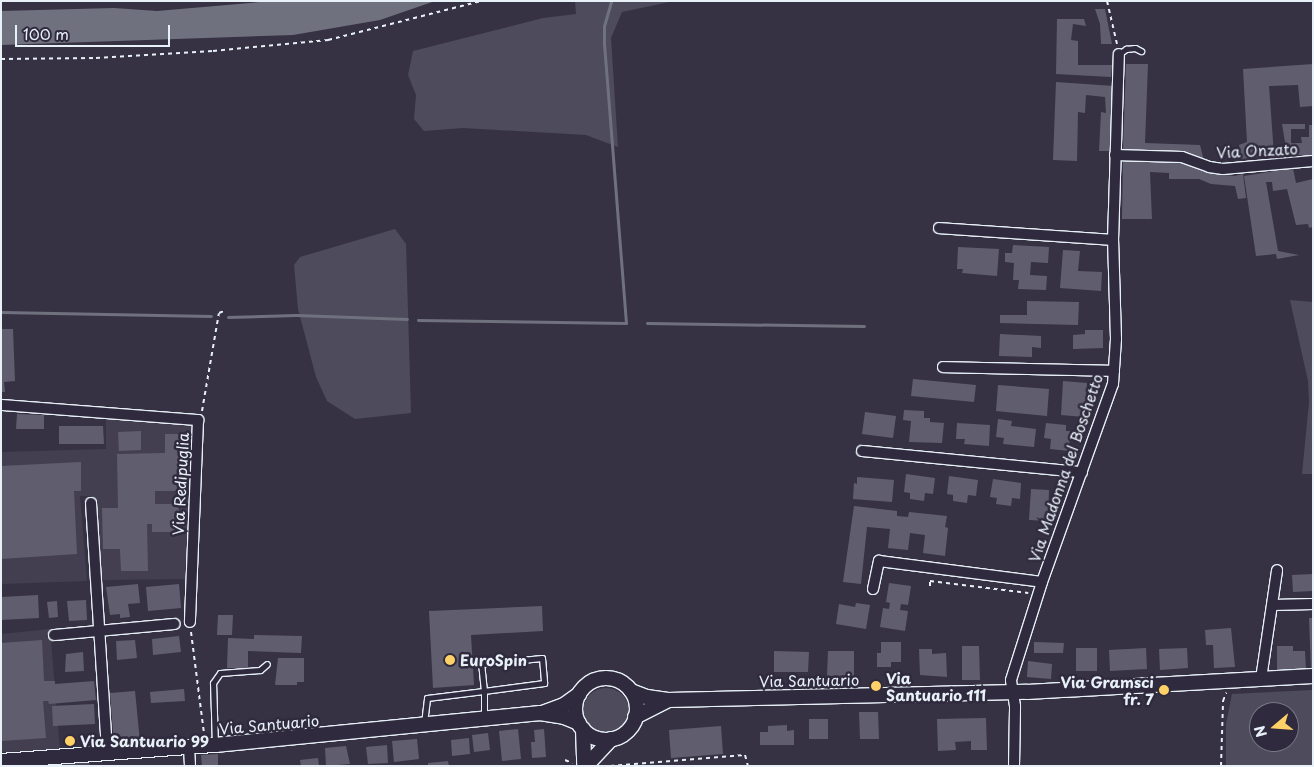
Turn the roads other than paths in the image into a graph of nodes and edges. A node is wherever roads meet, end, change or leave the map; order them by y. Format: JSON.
{"nodes":[{"id":1,"x":1141,"y":51,"type":"dead end"},
{"id":2,"x":1119,"y":54,"type":"joint"},
{"id":3,"x":1116,"y":155,"type":"junction"},
{"id":4,"x":1313,"y":161,"type":"edge"},
{"id":5,"x":938,"y":228,"type":"dead end"},
{"id":6,"x":1113,"y":240,"type":"junction"},
{"id":7,"x":942,"y":367,"type":"dead end"},
{"id":8,"x":1114,"y":370,"type":"junction"},
{"id":9,"x":1,"y":405,"type":"edge"},
{"id":10,"x":862,"y":450,"type":"dead end"},
{"id":11,"x":1082,"y":472,"type":"junction"},
{"id":12,"x":91,"y":503,"type":"dead end"},
{"id":13,"x":1277,"y":570,"type":"dead end"},
{"id":14,"x":1042,"y":582,"type":"junction"},
{"id":15,"x":873,"y":589,"type":"dead end"},
{"id":16,"x":1313,"y":604,"type":"edge"},
{"id":17,"x":1272,"y":605,"type":"junction"},
{"id":18,"x":190,"y":622,"type":"road end"},
{"id":19,"x":174,"y":624,"type":"dead end"},
{"id":20,"x":99,"y":632,"type":"junction"},
{"id":21,"x":54,"y":635,"type":"dead end"},
{"id":22,"x":267,"y":664,"type":"dead end"},
{"id":23,"x":1313,"y":676,"type":"edge"},
{"id":24,"x":1261,"y":679,"type":"junction"},
{"id":25,"x":484,"y":691,"type":"junction"},
{"id":26,"x":631,"y":691,"type":"junction"},
{"id":27,"x":1012,"y":692,"type":"junction"},
{"id":28,"x":578,"y":694,"type":"junction"},
{"id":29,"x":668,"y":700,"type":"junction"},
{"id":30,"x":540,"y":714,"type":"junction"},
{"id":31,"x":636,"y":717,"type":"junction"},
{"id":32,"x":484,"y":719,"type":"junction"},
{"id":33,"x":424,"y":726,"type":"junction"},
{"id":34,"x":581,"y":726,"type":"junction"},
{"id":35,"x":611,"y":739,"type":"junction"},
{"id":36,"x":210,"y":746,"type":"junction"},
{"id":37,"x":188,"y":747,"type":"junction"},
{"id":38,"x":107,"y":753,"type":"junction"},
{"id":39,"x":5,"y":763,"type":"edge"},
{"id":40,"x":190,"y":766,"type":"edge"},
{"id":41,"x":585,"y":766,"type":"edge"},
{"id":42,"x":1014,"y":766,"type":"edge"}],
"edges":[{"from":1,"to":2,"type":"lane"},
{"from":2,"to":3,"type":"street","name":"Via Madonna del Boschetto"},
{"from":3,"to":4,"type":"street","name":"Via Onzato"},
{"from":3,"to":6,"type":"street","name":"Via Madonna del Boschetto"},
{"from":5,"to":6,"type":"street"},
{"from":6,"to":8,"type":"street","name":"Via Madonna del Boschetto"},
{"from":7,"to":8,"type":"street"},
{"from":8,"to":11,"type":"street","name":"Via Madonna del Boschetto"},
{"from":9,"to":18,"type":"street","name":"Via Redipuglia"},
{"from":10,"to":11,"type":"street"},
{"from":11,"to":14,"type":"street","name":"Via Madonna del Boschetto"},
{"from":12,"to":20,"type":"street"},
{"from":13,"to":17,"type":"street"},
{"from":14,"to":15,"type":"street"},
{"from":14,"to":27,"type":"street","name":"Via Madonna del Boschetto"},
{"from":16,"to":17,"type":"street"},
{"from":17,"to":24,"type":"street"},
{"from":19,"to":20,"type":"street"},
{"from":20,"to":21,"type":"street"},
{"from":20,"to":38,"type":"street"},
{"from":22,"to":36,"type":"lane"},
{"from":23,"to":24,"type":"street","name":"Via Santuario"},
{"from":24,"to":27,"type":"street","name":"Via Santuario"},
{"from":25,"to":25,"type":"lane"},
{"from":25,"to":32,"type":"lane"},
{"from":25,"to":33,"type":"lane"},
{"from":26,"to":28,"type":"street"},
{"from":26,"to":29,"type":"street","name":"Via Santuario"},
{"from":26,"to":31,"type":"street"},
{"from":27,"to":29,"type":"street","name":"Via Santuario"},
{"from":27,"to":42,"type":"street","name":"Via Madonna del Boschetto"},
{"from":28,"to":30,"type":"street","name":"Via Santuario"},
{"from":28,"to":34,"type":"street"},
{"from":29,"to":31,"type":"street","name":"Via Santuario"},
{"from":30,"to":32,"type":"street","name":"Via Santuario"},
{"from":30,"to":34,"type":"street","name":"Via Santuario"},
{"from":31,"to":35,"type":"street"},
{"from":32,"to":33,"type":"street","name":"Via Santuario"},
{"from":33,"to":36,"type":"street","name":"Via Santuario"},
{"from":34,"to":35,"type":"street"},
{"from":34,"to":41,"type":"street"},
{"from":35,"to":41,"type":"street"},
{"from":36,"to":37,"type":"street","name":"Via Santuario"},
{"from":37,"to":38,"type":"street","name":"Via Santuario"},
{"from":37,"to":40,"type":"street"},
{"from":38,"to":39,"type":"street","name":"Via Santuario"}]}
